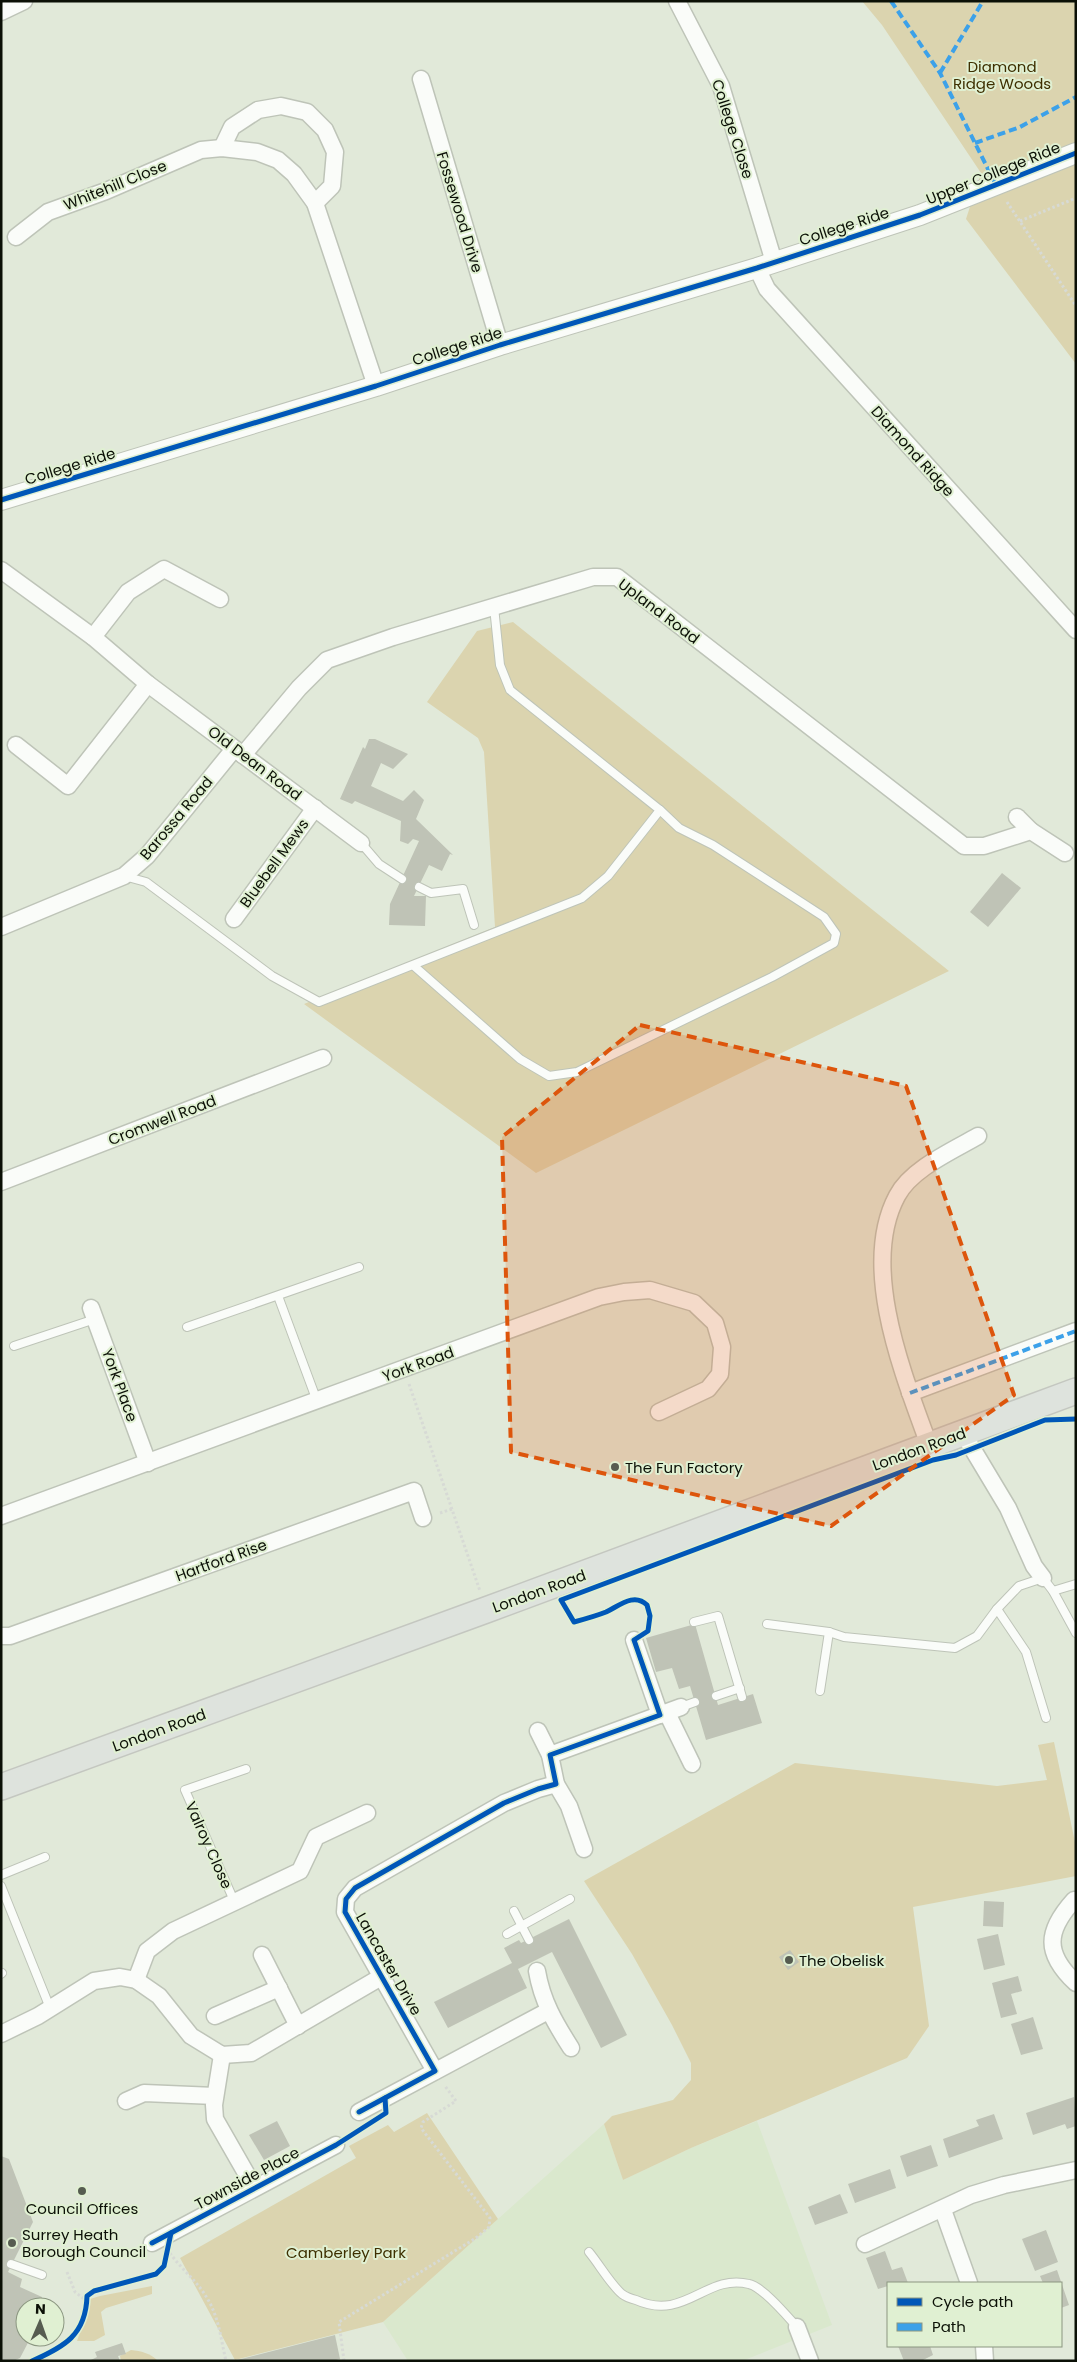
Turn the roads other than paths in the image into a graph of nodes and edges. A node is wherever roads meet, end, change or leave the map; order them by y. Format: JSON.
{"nodes":[{"id":1,"x":24,"y":1,"type":"edge"},
{"id":2,"x":677,"y":1,"type":"edge"},
{"id":3,"x":1,"y":12,"type":"edge"},
{"id":4,"x":421,"y":80,"type":"dead end"},
{"id":5,"x":222,"y":148,"type":"junction"},
{"id":6,"x":1076,"y":153,"type":"edge"},
{"id":7,"x":315,"y":203,"type":"junction"},
{"id":8,"x":920,"y":215,"type":"joint"},
{"id":9,"x":16,"y":237,"type":"dead end"},
{"id":10,"x":766,"y":265,"type":"junction"},
{"id":11,"x":500,"y":345,"type":"junction"},
{"id":12,"x":376,"y":386,"type":"junction"},
{"id":13,"x":1,"y":500,"type":"edge"},
{"id":14,"x":1,"y":570,"type":"edge"},
{"id":15,"x":220,"y":600,"type":"dead end"},
{"id":16,"x":494,"y":607,"type":"junction"},
{"id":17,"x":1076,"y":630,"type":"edge"},
{"id":18,"x":93,"y":637,"type":"junction"},
{"id":19,"x":148,"y":684,"type":"junction"},
{"id":20,"x":16,"y":745,"type":"dead end"},
{"id":21,"x":238,"y":752,"type":"junction"},
{"id":22,"x":315,"y":808,"type":"junction"},
{"id":23,"x":660,"y":810,"type":"junction"},
{"id":24,"x":1017,"y":817,"type":"dead end"},
{"id":25,"x":1031,"y":831,"type":"junction"},
{"id":26,"x":361,"y":843,"type":"joint"},
{"id":27,"x":1065,"y":853,"type":"dead end"},
{"id":28,"x":124,"y":876,"type":"junction"},
{"id":29,"x":402,"y":879,"type":"dead end"},
{"id":30,"x":419,"y":887,"type":"dead end"},
{"id":31,"x":234,"y":918,"type":"dead end"},
{"id":32,"x":474,"y":925,"type":"dead end"},
{"id":33,"x":1,"y":927,"type":"edge"},
{"id":34,"x":414,"y":966,"type":"junction"},
{"id":35,"x":323,"y":1058,"type":"dead end"},
{"id":36,"x":978,"y":1136,"type":"dead end"},
{"id":37,"x":1,"y":1182,"type":"edge"},
{"id":38,"x":359,"y":1267,"type":"dead end"},
{"id":39,"x":278,"y":1296,"type":"junction"},
{"id":40,"x":93,"y":1314,"type":"joint"},
{"id":41,"x":187,"y":1327,"type":"dead end"},
{"id":42,"x":1076,"y":1331,"type":"edge"},
{"id":43,"x":14,"y":1346,"type":"dead end"},
{"id":44,"x":1076,"y":1391,"type":"edge"},
{"id":45,"x":910,"y":1393,"type":"junction"},
{"id":46,"x":317,"y":1401,"type":"junction"},
{"id":47,"x":660,"y":1412,"type":"dead end"},
{"id":48,"x":963,"y":1433,"type":"junction"},
{"id":49,"x":929,"y":1445,"type":"junction"},
{"id":50,"x":148,"y":1463,"type":"junction"},
{"id":51,"x":1,"y":1516,"type":"edge"},
{"id":52,"x":423,"y":1518,"type":"dead end"},
{"id":53,"x":1042,"y":1578,"type":"junction"},
{"id":54,"x":1076,"y":1584,"type":"edge"},
{"id":55,"x":1053,"y":1591,"type":"junction"},
{"id":56,"x":997,"y":1609,"type":"junction"},
{"id":57,"x":1072,"y":1617,"type":"edge"},
{"id":58,"x":694,"y":1622,"type":"dead end"},
{"id":59,"x":767,"y":1624,"type":"dead end"},
{"id":60,"x":829,"y":1632,"type":"junction"},
{"id":61,"x":1076,"y":1634,"type":"edge"},
{"id":62,"x":1,"y":1636,"type":"edge"},
{"id":63,"x":634,"y":1640,"type":"dead end"},
{"id":64,"x":740,"y":1688,"type":"junction"},
{"id":65,"x":820,"y":1691,"type":"dead end"},
{"id":66,"x":716,"y":1696,"type":"dead end"},
{"id":67,"x":742,"y":1697,"type":"dead end"},
{"id":68,"x":676,"y":1709,"type":"junction"},
{"id":69,"x":1046,"y":1718,"type":"dead end"},
{"id":70,"x":538,"y":1731,"type":"dead end"},
{"id":71,"x":550,"y":1756,"type":"junction"},
{"id":72,"x":692,"y":1764,"type":"dead end"},
{"id":73,"x":246,"y":1769,"type":"dead end"},
{"id":74,"x":556,"y":1784,"type":"junction"},
{"id":75,"x":1,"y":1787,"type":"edge"},
{"id":76,"x":367,"y":1813,"type":"dead end"},
{"id":77,"x":584,"y":1849,"type":"dead end"},
{"id":78,"x":45,"y":1857,"type":"dead end"},
{"id":79,"x":1,"y":1875,"type":"edge"},
{"id":80,"x":1,"y":1886,"type":"edge"},
{"id":81,"x":570,"y":1899,"type":"dead end"},
{"id":82,"x":1074,"y":1900,"type":"dead end"},
{"id":83,"x":235,"y":1903,"type":"junction"},
{"id":84,"x":514,"y":1911,"type":"dead end"},
{"id":85,"x":522,"y":1926,"type":"junction"},
{"id":86,"x":506,"y":1934,"type":"dead end"},
{"id":87,"x":529,"y":1940,"type":"dead end"},
{"id":88,"x":262,"y":1955,"type":"dead end"},
{"id":89,"x":538,"y":1965,"type":"dead end"},
{"id":90,"x":381,"y":1977,"type":"junction"},
{"id":91,"x":136,"y":1980,"type":"junction"},
{"id":92,"x":1076,"y":1983,"type":"edge"},
{"id":93,"x":279,"y":1988,"type":"junction"},
{"id":94,"x":50,"y":2008,"type":"junction"},
{"id":95,"x":548,"y":2010,"type":"junction"},
{"id":96,"x":215,"y":2016,"type":"dead end"},
{"id":97,"x":298,"y":2026,"type":"junction"},
{"id":98,"x":1,"y":2034,"type":"edge"},
{"id":99,"x":570,"y":2048,"type":"dead end"},
{"id":100,"x":222,"y":2055,"type":"junction"},
{"id":101,"x":435,"y":2071,"type":"junction"},
{"id":102,"x":215,"y":2096,"type":"junction"},
{"id":103,"x":126,"y":2101,"type":"dead end"},
{"id":104,"x":359,"y":2112,"type":"dead end"},
{"id":105,"x":336,"y":2145,"type":"dead end"},
{"id":106,"x":1076,"y":2170,"type":"edge"},
{"id":107,"x":254,"y":2187,"type":"junction"},
{"id":108,"x":943,"y":2210,"type":"junction"},
{"id":109,"x":152,"y":2243,"type":"dead end"},
{"id":110,"x":865,"y":2244,"type":"dead end"},
{"id":111,"x":589,"y":2252,"type":"dead end"},
{"id":112,"x":11,"y":2264,"type":"dead end"},
{"id":113,"x":42,"y":2275,"type":"dead end"},
{"id":114,"x":969,"y":2282,"type":"edge"},
{"id":115,"x":797,"y":2327,"type":"joint"},
{"id":116,"x":984,"y":2347,"type":"edge"},
{"id":117,"x":810,"y":2361,"type":"edge"},
{"id":118,"x":985,"y":2361,"type":"edge"}],
"edges":[{"from":1,"to":3,"type":"street"},
{"from":2,"to":10,"type":"street","name":"College Close"},
{"from":4,"to":11,"type":"street","name":"Fossewood Drive"},
{"from":5,"to":7,"type":"street","name":"Whitehill Close"},
{"from":5,"to":7,"type":"street"},
{"from":5,"to":9,"type":"street","name":"Whitehill Close"},
{"from":6,"to":8,"type":"street","name":"Upper College Ride"},
{"from":7,"to":12,"type":"street","name":"Whitehill Close"},
{"from":8,"to":10,"type":"street","name":"College Ride"},
{"from":10,"to":11,"type":"street","name":"College Ride"},
{"from":10,"to":17,"type":"street","name":"Diamond Ridge"},
{"from":11,"to":12,"type":"street","name":"College Ride"},
{"from":12,"to":13,"type":"street","name":"College Ride"},
{"from":14,"to":18,"type":"street","name":"Old Dean Road"},
{"from":15,"to":18,"type":"street"},
{"from":16,"to":21,"type":"street","name":"Upland Road"},
{"from":16,"to":23,"type":"lane"},
{"from":16,"to":25,"type":"street","name":"Upland Road"},
{"from":18,"to":19,"type":"street","name":"Old Dean Road"},
{"from":19,"to":20,"type":"street"},
{"from":19,"to":21,"type":"street","name":"Old Dean Road"},
{"from":21,"to":22,"type":"street","name":"Old Dean Road"},
{"from":21,"to":28,"type":"street","name":"Barossa Road"},
{"from":22,"to":26,"type":"street","name":"Old Dean Road"},
{"from":22,"to":31,"type":"street","name":"Bluebell Mews"},
{"from":23,"to":34,"type":"lane"},
{"from":23,"to":34,"type":"lane"},
{"from":24,"to":25,"type":"street"},
{"from":25,"to":27,"type":"street"},
{"from":26,"to":29,"type":"lane"},
{"from":28,"to":33,"type":"street","name":"Barossa Road"},
{"from":28,"to":34,"type":"lane"},
{"from":30,"to":32,"type":"lane"},
{"from":35,"to":37,"type":"street","name":"Cromwell Road"},
{"from":36,"to":45,"type":"street"},
{"from":38,"to":39,"type":"lane"},
{"from":39,"to":41,"type":"lane"},
{"from":39,"to":46,"type":"lane"},
{"from":40,"to":43,"type":"lane"},
{"from":40,"to":50,"type":"street","name":"York Place"},
{"from":42,"to":45,"type":"street"},
{"from":44,"to":48,"type":"main road","name":"London Road"},
{"from":45,"to":49,"type":"street"},
{"from":46,"to":47,"type":"street","name":"York Road"},
{"from":46,"to":50,"type":"street","name":"York Road"},
{"from":48,"to":49,"type":"main road","name":"London Road"},
{"from":48,"to":53,"type":"street"},
{"from":49,"to":75,"type":"main road","name":"London Road"},
{"from":50,"to":51,"type":"street","name":"York Road"},
{"from":52,"to":62,"type":"street","name":"Hartford Rise"},
{"from":53,"to":55,"type":"lane"},
{"from":53,"to":56,"type":"lane"},
{"from":54,"to":55,"type":"lane"},
{"from":55,"to":57,"type":"lane"},
{"from":56,"to":60,"type":"lane"},
{"from":56,"to":69,"type":"lane"},
{"from":57,"to":61,"type":"lane"},
{"from":58,"to":64,"type":"lane"},
{"from":59,"to":60,"type":"lane"},
{"from":60,"to":65,"type":"lane"},
{"from":63,"to":68,"type":"street"},
{"from":64,"to":66,"type":"lane"},
{"from":64,"to":67,"type":"lane"},
{"from":68,"to":71,"type":"street"},
{"from":68,"to":72,"type":"street"},
{"from":70,"to":71,"type":"street"},
{"from":71,"to":74,"type":"street"},
{"from":73,"to":83,"type":"lane","name":"Valroy Close"},
{"from":74,"to":77,"type":"street"},
{"from":74,"to":90,"type":"street","name":"Lancaster Drive"},
{"from":76,"to":83,"type":"street","name":"Valroy Close"},
{"from":78,"to":79,"type":"lane"},
{"from":80,"to":94,"type":"lane"},
{"from":81,"to":85,"type":"lane"},
{"from":82,"to":92,"type":"street"},
{"from":83,"to":91,"type":"street","name":"Valroy Close"},
{"from":84,"to":85,"type":"lane"},
{"from":85,"to":86,"type":"lane"},
{"from":85,"to":87,"type":"lane"},
{"from":88,"to":93,"type":"street"},
{"from":89,"to":95,"type":"street"},
{"from":90,"to":97,"type":"street"},
{"from":90,"to":101,"type":"street","name":"Lancaster Drive"},
{"from":91,"to":94,"type":"street"},
{"from":91,"to":100,"type":"street"},
{"from":93,"to":96,"type":"street"},
{"from":93,"to":97,"type":"street"},
{"from":94,"to":98,"type":"street"},
{"from":95,"to":99,"type":"street"},
{"from":95,"to":101,"type":"street"},
{"from":97,"to":100,"type":"street"},
{"from":100,"to":102,"type":"street","name":"Townside Place"},
{"from":101,"to":104,"type":"street"},
{"from":102,"to":103,"type":"street"},
{"from":102,"to":107,"type":"street","name":"Townside Place"},
{"from":105,"to":107,"type":"street","name":"Townside Place"},
{"from":106,"to":108,"type":"street"},
{"from":107,"to":109,"type":"street","name":"Townside Place"},
{"from":108,"to":110,"type":"street"},
{"from":108,"to":114,"type":"street"},
{"from":111,"to":115,"type":"lane"},
{"from":112,"to":113,"type":"lane"},
{"from":115,"to":117,"type":"street"},
{"from":116,"to":118,"type":"street"}]}
